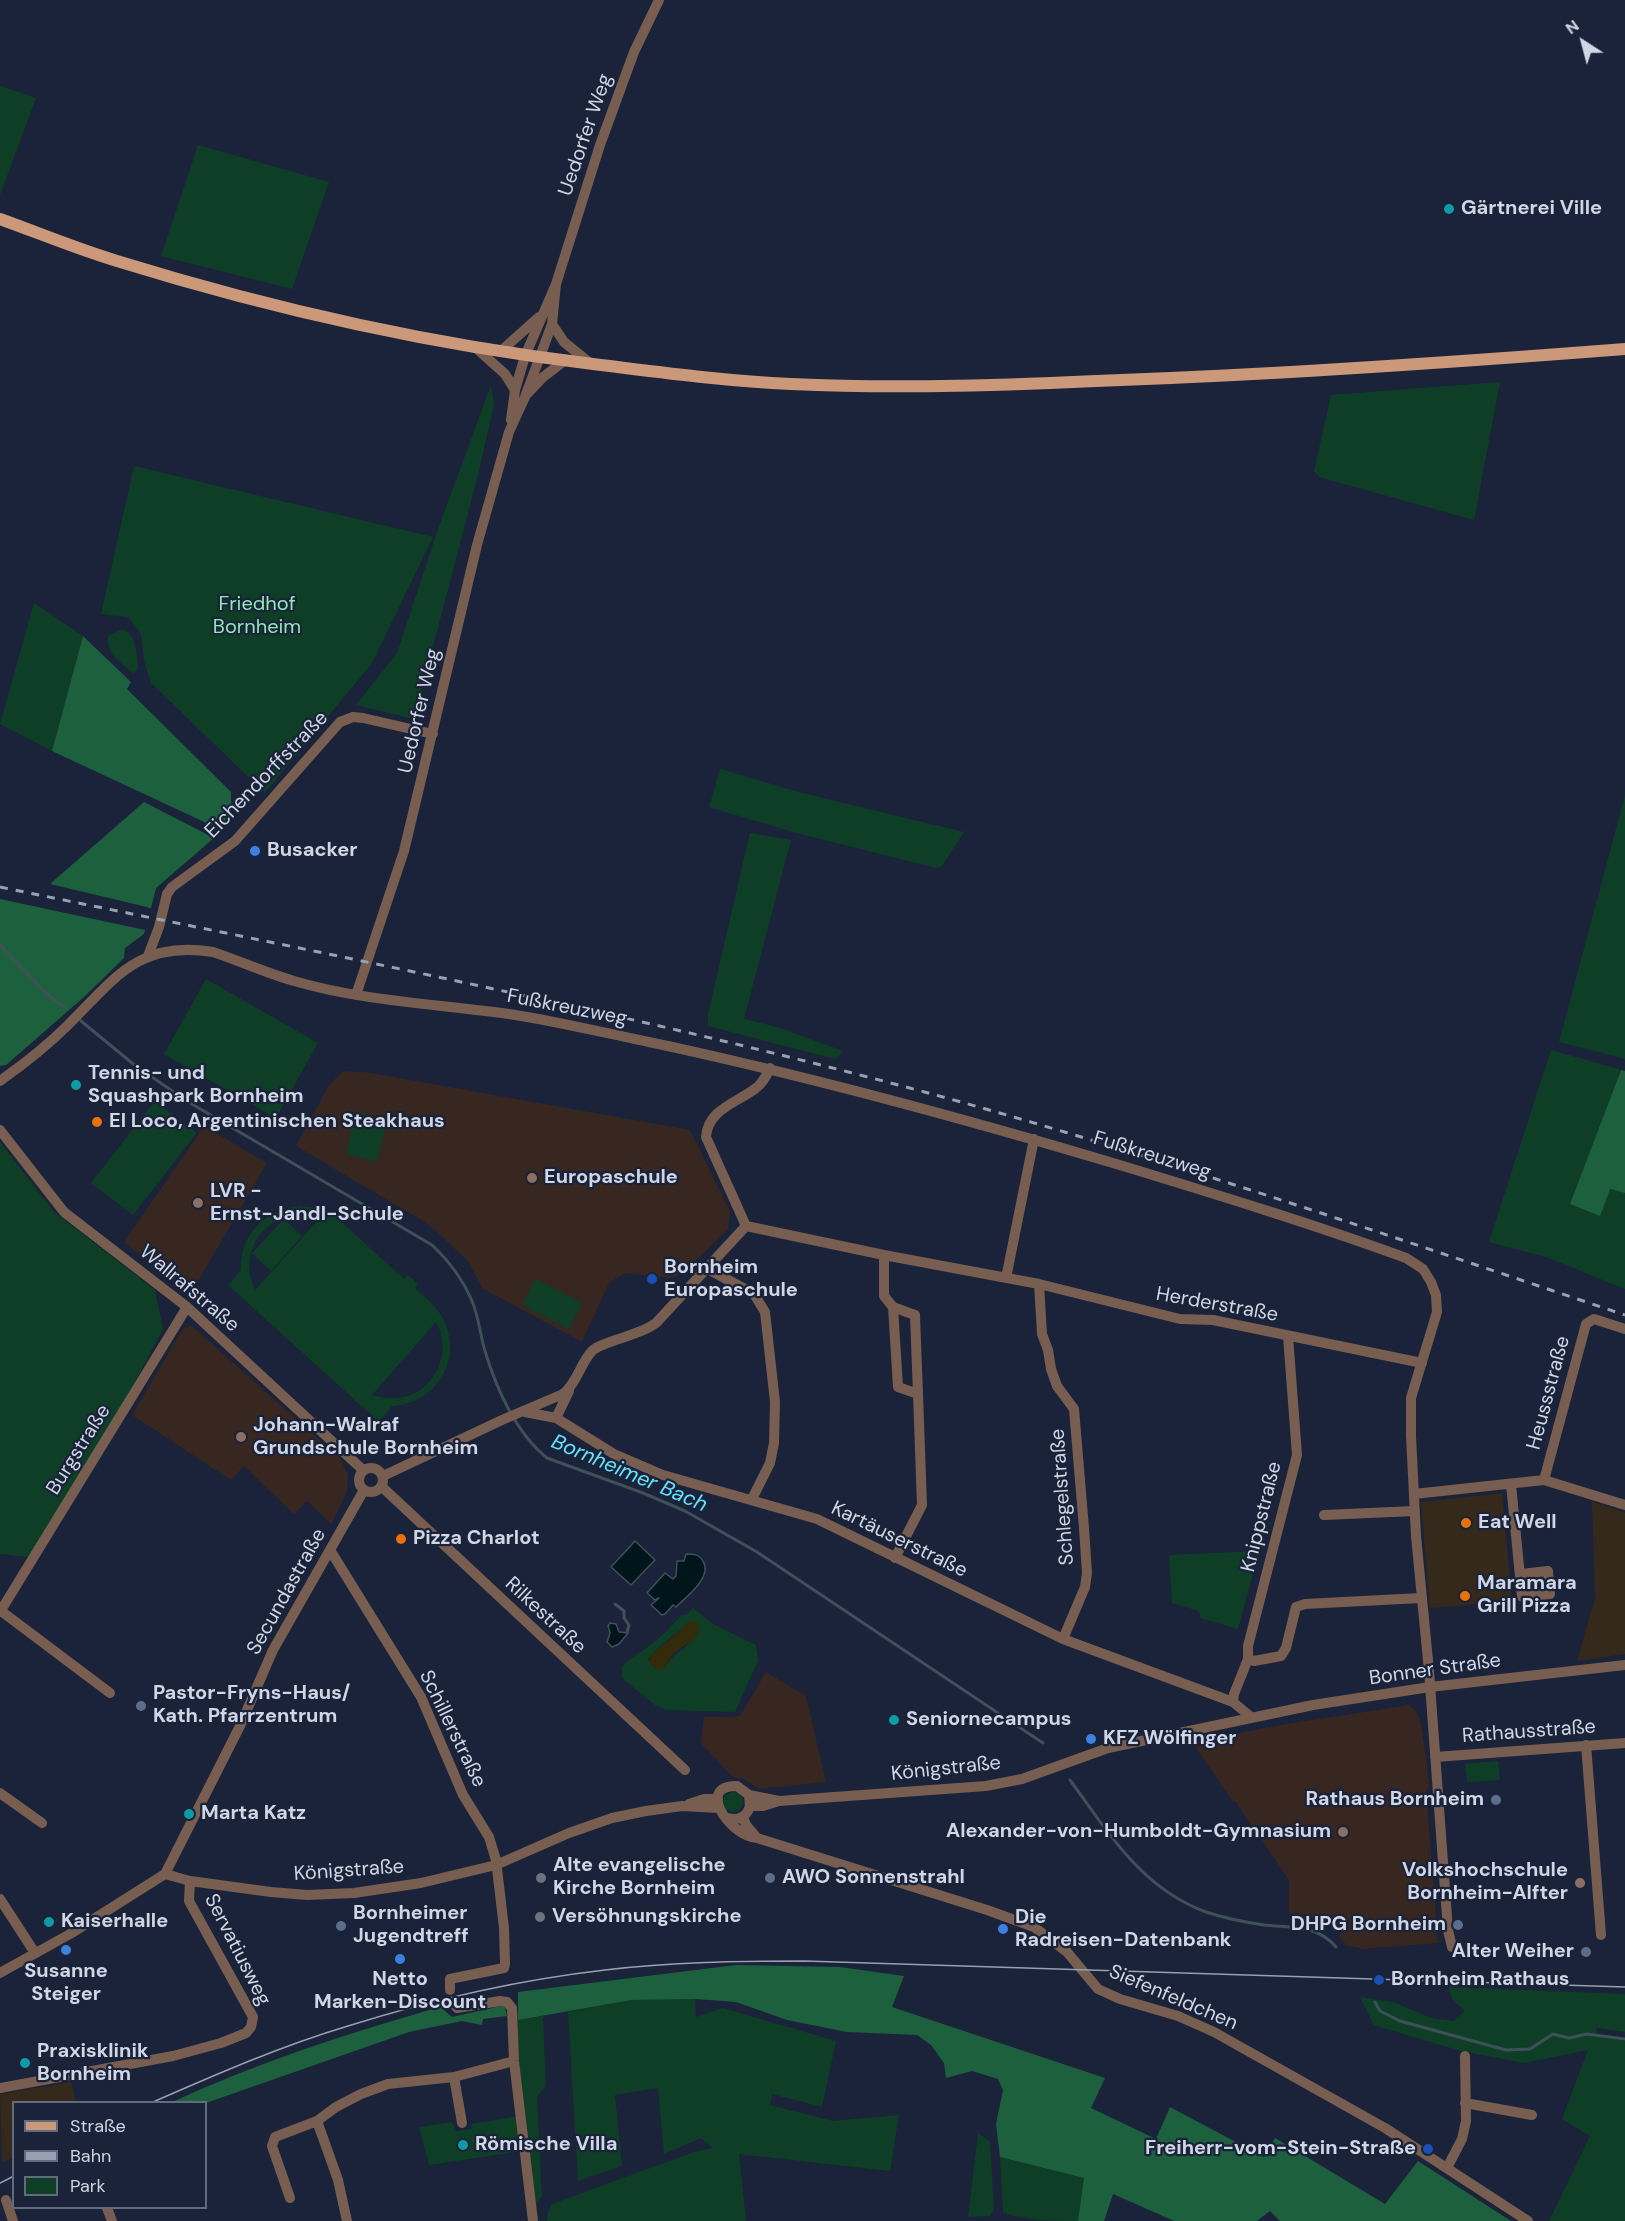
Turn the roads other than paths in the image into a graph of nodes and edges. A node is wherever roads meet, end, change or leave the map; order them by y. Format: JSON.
{"nodes":[{"id":1,"x":659,"y":0,"type":"edge"},
{"id":2,"x":0,"y":219,"type":"edge"},
{"id":3,"x":556,"y":285,"type":"junction"},
{"id":4,"x":542,"y":315,"type":"junction"},
{"id":5,"x":552,"y":324,"type":"junction"},
{"id":6,"x":476,"y":348,"type":"junction"},
{"id":7,"x":1625,"y":349,"type":"edge"},
{"id":8,"x":501,"y":351,"type":"junction"},
{"id":9,"x":532,"y":357,"type":"junction"},
{"id":10,"x":564,"y":361,"type":"junction"},
{"id":11,"x":591,"y":364,"type":"junction"},
{"id":12,"x":515,"y":390,"type":"junction"},
{"id":13,"x":525,"y":397,"type":"junction"},
{"id":14,"x":509,"y":432,"type":"junction"},
{"id":15,"x":433,"y":734,"type":"junction"},
{"id":16,"x":148,"y":956,"type":"junction"},
{"id":17,"x":356,"y":995,"type":"junction"},
{"id":18,"x":770,"y":1068,"type":"junction"},
{"id":19,"x":0,"y":1081,"type":"edge"},
{"id":20,"x":0,"y":1130,"type":"edge"},
{"id":21,"x":1034,"y":1139,"type":"junction"},
{"id":22,"x":746,"y":1226,"type":"junction"},
{"id":23,"x":884,"y":1255,"type":"junction"},
{"id":24,"x":706,"y":1268,"type":"junction"},
{"id":25,"x":1006,"y":1278,"type":"junction"},
{"id":26,"x":1039,"y":1284,"type":"junction"},
{"id":27,"x":187,"y":1307,"type":"junction"},
{"id":28,"x":893,"y":1307,"type":"junction"},
{"id":29,"x":1625,"y":1329,"type":"edge"},
{"id":30,"x":1288,"y":1336,"type":"junction"},
{"id":31,"x":1422,"y":1363,"type":"junction"},
{"id":32,"x":571,"y":1388,"type":"junction"},
{"id":33,"x":918,"y":1394,"type":"junction"},
{"id":34,"x":524,"y":1412,"type":"junction"},
{"id":35,"x":556,"y":1418,"type":"junction"},
{"id":36,"x":363,"y":1470,"type":"junction"},
{"id":37,"x":1544,"y":1480,"type":"junction"},
{"id":38,"x":382,"y":1481,"type":"junction"},
{"id":39,"x":1511,"y":1484,"type":"junction"},
{"id":40,"x":364,"y":1490,"type":"junction"},
{"id":41,"x":1414,"y":1494,"type":"junction"},
{"id":42,"x":752,"y":1499,"type":"junction"},
{"id":43,"x":1625,"y":1505,"type":"edge"},
{"id":44,"x":1415,"y":1511,"type":"junction"},
{"id":45,"x":1324,"y":1515,"type":"dead end"},
{"id":46,"x":330,"y":1551,"type":"junction"},
{"id":47,"x":895,"y":1558,"type":"junction"},
{"id":48,"x":1521,"y":1574,"type":"dead end"},
{"id":49,"x":1421,"y":1599,"type":"junction"},
{"id":50,"x":0,"y":1612,"type":"edge"},
{"id":51,"x":1064,"y":1639,"type":"junction"},
{"id":52,"x":1248,"y":1659,"type":"junction"},
{"id":53,"x":1625,"y":1665,"type":"edge"},
{"id":54,"x":1430,"y":1687,"type":"junction"},
{"id":55,"x":110,"y":1693,"type":"dead end"},
{"id":56,"x":1233,"y":1702,"type":"junction"},
{"id":57,"x":1251,"y":1717,"type":"junction"},
{"id":58,"x":1625,"y":1743,"type":"edge"},
{"id":59,"x":1586,"y":1745,"type":"junction"},
{"id":60,"x":1435,"y":1757,"type":"junction"},
{"id":61,"x":686,"y":1770,"type":"dead end"},
{"id":62,"x":0,"y":1793,"type":"edge"},
{"id":63,"x":750,"y":1800,"type":"junction"},
{"id":64,"x":718,"y":1804,"type":"junction"},
{"id":65,"x":743,"y":1817,"type":"junction"},
{"id":66,"x":728,"y":1818,"type":"junction"},
{"id":67,"x":42,"y":1823,"type":"dead end"},
{"id":68,"x":757,"y":1838,"type":"junction"},
{"id":69,"x":496,"y":1865,"type":"junction"},
{"id":70,"x":165,"y":1874,"type":"junction"},
{"id":71,"x":190,"y":1881,"type":"junction"},
{"id":72,"x":0,"y":1899,"type":"edge"},
{"id":73,"x":1601,"y":1935,"type":"dead end"},
{"id":74,"x":1452,"y":1947,"type":"dead end"},
{"id":75,"x":35,"y":1953,"type":"junction"},
{"id":76,"x":0,"y":1973,"type":"edge"},
{"id":77,"x":450,"y":1990,"type":"dead end"},
{"id":78,"x":453,"y":2003,"type":"dead end"},
{"id":79,"x":1465,"y":2056,"type":"dead end"},
{"id":80,"x":514,"y":2061,"type":"junction"},
{"id":81,"x":454,"y":2077,"type":"junction"},
{"id":82,"x":0,"y":2088,"type":"edge"},
{"id":83,"x":1465,"y":2103,"type":"junction"},
{"id":84,"x":1532,"y":2115,"type":"dead end"},
{"id":85,"x":317,"y":2121,"type":"junction"},
{"id":86,"x":462,"y":2123,"type":"dead end"},
{"id":87,"x":1447,"y":2168,"type":"junction"},
{"id":88,"x":290,"y":2198,"type":"dead end"},
{"id":89,"x":6,"y":2199,"type":"edge"},
{"id":90,"x":13,"y":2221,"type":"edge"},
{"id":91,"x":348,"y":2221,"type":"edge"},
{"id":92,"x":533,"y":2221,"type":"edge"},
{"id":93,"x":1528,"y":2221,"type":"edge"}],
"edges":[{"from":1,"to":3,"type":"street","name":"Uedorfer Weg"},
{"from":2,"to":6,"type":"main road"},
{"from":3,"to":4,"type":"street","name":"Uedorfer Weg"},
{"from":3,"to":5,"type":"street","name":"Uedorfer Weg"},
{"from":4,"to":8,"type":"street"},
{"from":4,"to":9,"type":"street","name":"Uedorfer Weg"},
{"from":5,"to":9,"type":"street","name":"Uedorfer Weg"},
{"from":5,"to":11,"type":"street"},
{"from":6,"to":8,"type":"main road"},
{"from":6,"to":12,"type":"street"},
{"from":7,"to":11,"type":"main road"},
{"from":8,"to":9,"type":"main road"},
{"from":9,"to":10,"type":"main road"},
{"from":9,"to":12,"type":"street","name":"Uedorfer Weg"},
{"from":9,"to":13,"type":"street","name":"Uedorfer Weg"},
{"from":10,"to":11,"type":"main road"},
{"from":10,"to":13,"type":"street"},
{"from":12,"to":14,"type":"street","name":"Uedorfer Weg"},
{"from":13,"to":14,"type":"street","name":"Uedorfer Weg"},
{"from":14,"to":15,"type":"street","name":"Uedorfer Weg"},
{"from":15,"to":16,"type":"street","name":"Eichendorffstraße"},
{"from":15,"to":17,"type":"street","name":"Uedorfer Weg"},
{"from":16,"to":17,"type":"street"},
{"from":16,"to":19,"type":"street"},
{"from":17,"to":18,"type":"street","name":"Fußkreuzweg"},
{"from":18,"to":21,"type":"street","name":"Fußkreuzweg"},
{"from":18,"to":22,"type":"street"},
{"from":20,"to":27,"type":"street","name":"Wallrafstraße"},
{"from":21,"to":25,"type":"street"},
{"from":21,"to":31,"type":"street","name":"Fußkreuzweg"},
{"from":22,"to":23,"type":"street","name":"Herderstraße"},
{"from":22,"to":24,"type":"street"},
{"from":23,"to":25,"type":"street","name":"Herderstraße"},
{"from":23,"to":28,"type":"street"},
{"from":24,"to":32,"type":"street"},
{"from":24,"to":42,"type":"street"},
{"from":25,"to":26,"type":"street","name":"Herderstraße"},
{"from":26,"to":30,"type":"street","name":"Herderstraße"},
{"from":26,"to":51,"type":"street","name":"Schlegelstraße"},
{"from":27,"to":36,"type":"street","name":"Wallrafstraße"},
{"from":27,"to":50,"type":"street","name":"Burgstraße"},
{"from":28,"to":33,"type":"street"},
{"from":28,"to":33,"type":"street"},
{"from":29,"to":37,"type":"street","name":"Heussstraße"},
{"from":30,"to":31,"type":"street","name":"Herderstraße"},
{"from":30,"to":52,"type":"street","name":"Knippstraße"},
{"from":31,"to":41,"type":"street","name":"Fußkreuzweg"},
{"from":32,"to":34,"type":"street"},
{"from":32,"to":35,"type":"street"},
{"from":33,"to":47,"type":"street"},
{"from":34,"to":35,"type":"street","name":"Kartäuserstraße"},
{"from":34,"to":38,"type":"street"},
{"from":35,"to":42,"type":"street","name":"Kartäuserstraße"},
{"from":36,"to":38,"type":"street"},
{"from":36,"to":40,"type":"street"},
{"from":37,"to":39,"type":"street"},
{"from":37,"to":43,"type":"street"},
{"from":38,"to":40,"type":"street"},
{"from":38,"to":61,"type":"street","name":"Rilkestraße"},
{"from":39,"to":41,"type":"street"},
{"from":39,"to":48,"type":"street"},
{"from":40,"to":46,"type":"street","name":"Secundastraße"},
{"from":41,"to":44,"type":"street","name":"Fußkreuzweg"},
{"from":42,"to":47,"type":"street","name":"Kartäuserstraße"},
{"from":44,"to":45,"type":"street"},
{"from":44,"to":49,"type":"street","name":"Fußkreuzweg"},
{"from":46,"to":69,"type":"street","name":"Schillerstraße"},
{"from":46,"to":70,"type":"street","name":"Secundastraße"},
{"from":47,"to":51,"type":"street","name":"Kartäuserstraße"},
{"from":49,"to":52,"type":"street"},
{"from":49,"to":54,"type":"street","name":"Fußkreuzweg"},
{"from":50,"to":55,"type":"street"},
{"from":51,"to":56,"type":"street","name":"Kartäuserstraße"},
{"from":52,"to":56,"type":"street","name":"Knippstraße"},
{"from":53,"to":54,"type":"street","name":"Bonner Straße"},
{"from":54,"to":57,"type":"street","name":"Bonner Straße"},
{"from":54,"to":60,"type":"street","name":"Fußkreuzweg"},
{"from":56,"to":57,"type":"street","name":"Kartäuserstraße"},
{"from":57,"to":63,"type":"street","name":"Königstraße"},
{"from":58,"to":59,"type":"street","name":"Rathausstraße"},
{"from":59,"to":60,"type":"street","name":"Rathausstraße"},
{"from":59,"to":73,"type":"street"},
{"from":60,"to":74,"type":"street","name":"Fußkreuzweg"},
{"from":62,"to":67,"type":"street"},
{"from":63,"to":64,"type":"street","name":"Königstraße"},
{"from":63,"to":65,"type":"street"},
{"from":64,"to":66,"type":"street"},
{"from":64,"to":69,"type":"street","name":"Königstraße"},
{"from":65,"to":66,"type":"street"},
{"from":65,"to":68,"type":"street"},
{"from":66,"to":68,"type":"street","name":"Siefenfeldchen"},
{"from":68,"to":87,"type":"street","name":"Siefenfeldchen"},
{"from":69,"to":71,"type":"street","name":"Königstraße"},
{"from":69,"to":77,"type":"street","name":"Schillerstraße"},
{"from":70,"to":71,"type":"street","name":"Königstraße"},
{"from":70,"to":75,"type":"street"},
{"from":71,"to":82,"type":"street","name":"Servatiusweg"},
{"from":72,"to":75,"type":"street"},
{"from":75,"to":76,"type":"street"},
{"from":78,"to":80,"type":"street"},
{"from":79,"to":83,"type":"street"},
{"from":80,"to":81,"type":"street"},
{"from":80,"to":92,"type":"street"},
{"from":81,"to":85,"type":"street"},
{"from":81,"to":86,"type":"street"},
{"from":83,"to":84,"type":"street"},
{"from":83,"to":87,"type":"street"},
{"from":85,"to":88,"type":"street"},
{"from":85,"to":91,"type":"street"},
{"from":87,"to":93,"type":"street","name":"Siefenfeldchen"},
{"from":89,"to":90,"type":"street"}]}
